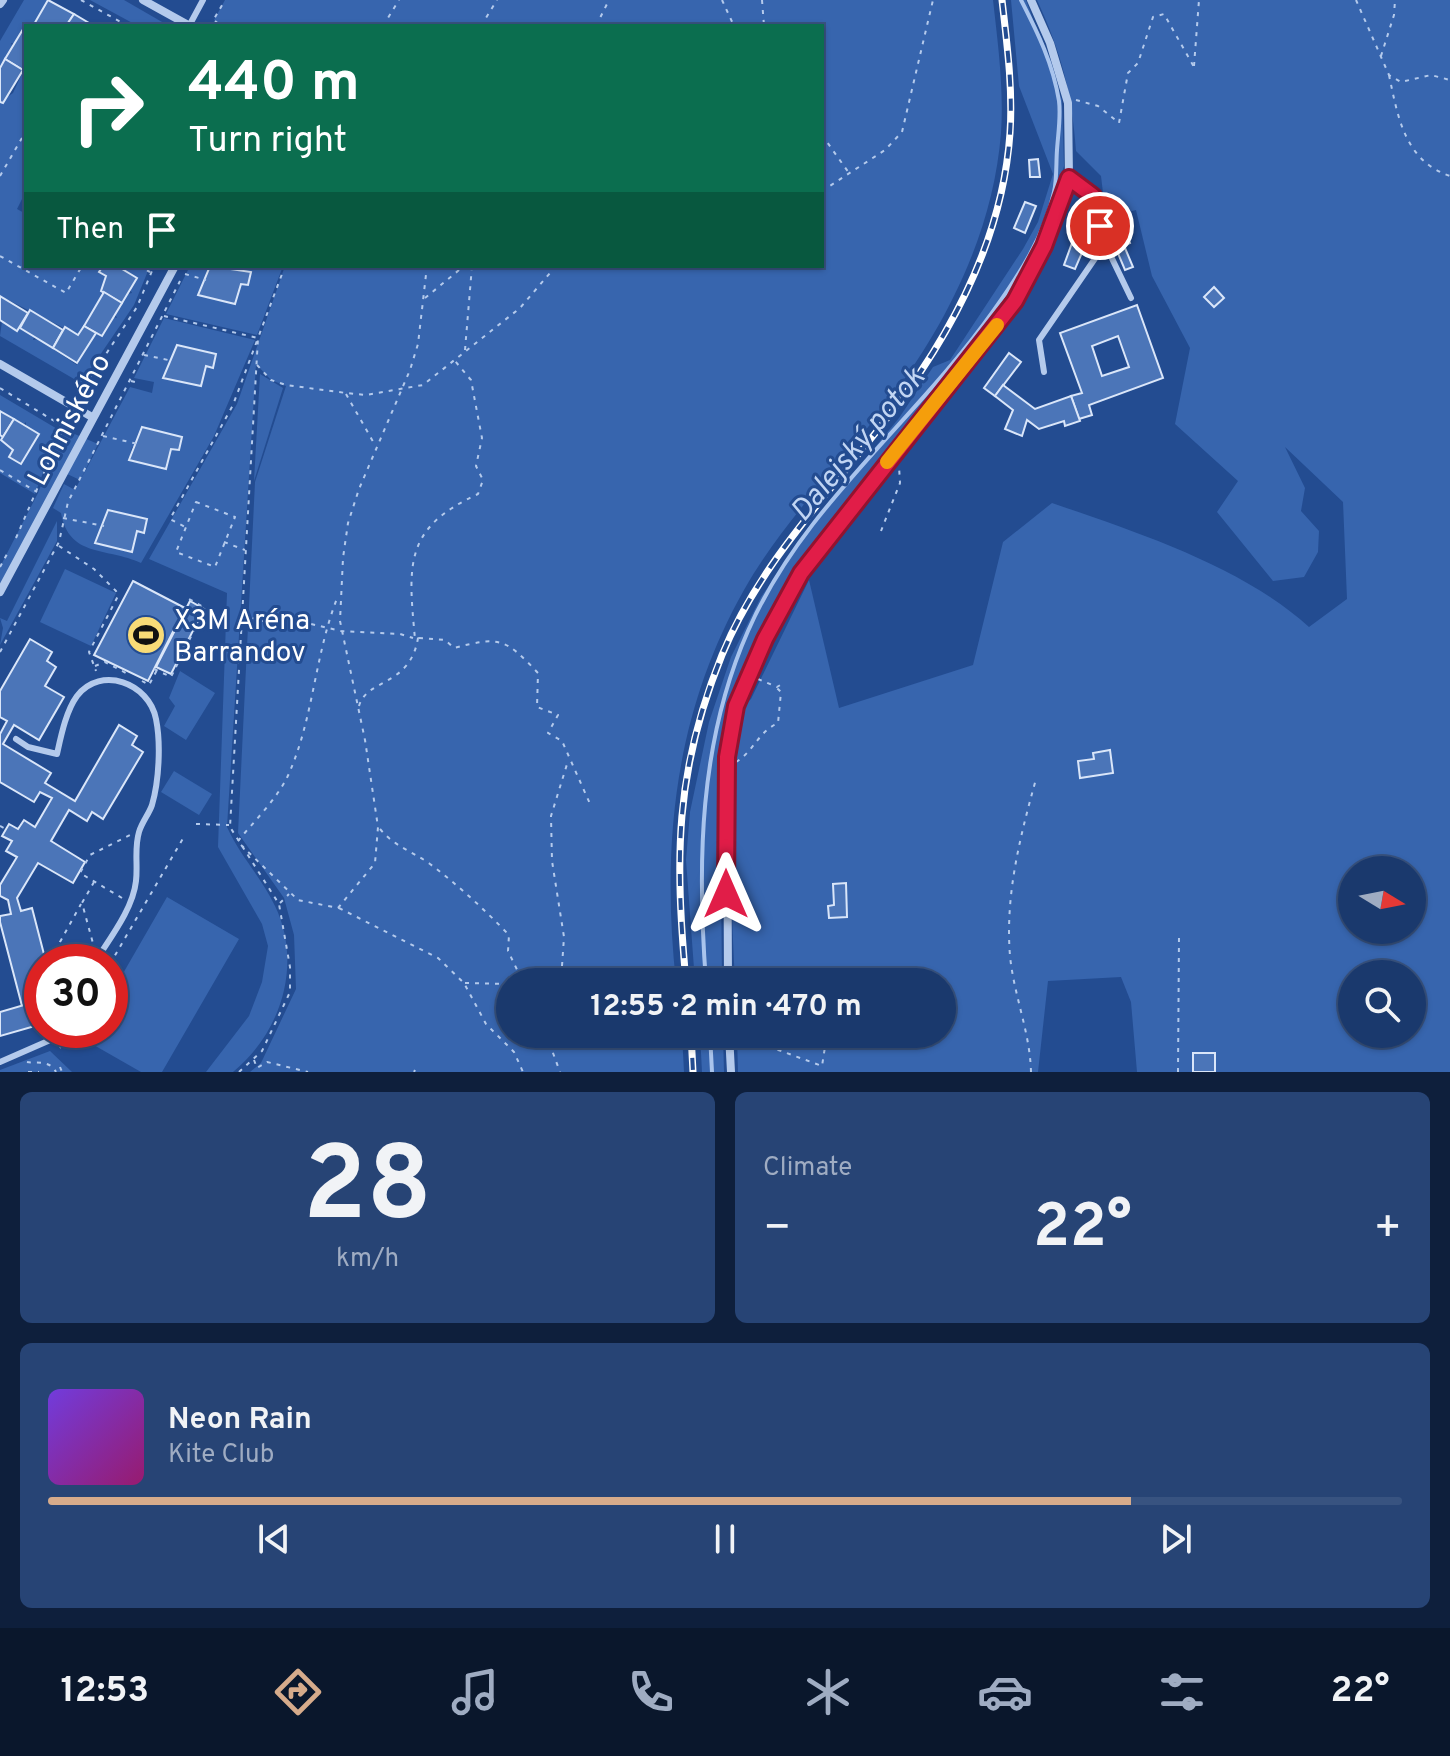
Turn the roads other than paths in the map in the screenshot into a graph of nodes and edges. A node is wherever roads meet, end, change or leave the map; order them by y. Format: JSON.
{"nodes":[{"id":1,"x":143,"y":0,"type":"edge"},
{"id":2,"x":203,"y":0,"type":"edge"},
{"id":3,"x":1031,"y":0,"type":"edge"},
{"id":4,"x":186,"y":24,"type":"edge"},
{"id":5,"x":191,"y":24,"type":"edge"},
{"id":6,"x":1069,"y":178,"type":"junction"},
{"id":7,"x":1105,"y":244,"type":"junction"},
{"id":8,"x":174,"y":268,"type":"edge"},
{"id":9,"x":1131,"y":298,"type":"dead end"},
{"id":10,"x":0,"y":364,"type":"edge"},
{"id":11,"x":1044,"y":372,"type":"dead end"},
{"id":12,"x":92,"y":417,"type":"junction"},
{"id":13,"x":0,"y":592,"type":"edge"},
{"id":14,"x":16,"y":739,"type":"dead end"},
{"id":15,"x":105,"y":944,"type":"edge"},
{"id":16,"x":728,"y":968,"type":"edge"},
{"id":17,"x":35,"y":1048,"type":"edge"},
{"id":18,"x":732,"y":1048,"type":"edge"},
{"id":19,"x":0,"y":1062,"type":"edge"},
{"id":20,"x":731,"y":1072,"type":"edge"}],
"edges":[{"from":1,"to":4,"type":"street"},
{"from":2,"to":5,"type":"lane"},
{"from":3,"to":6,"type":"street"},
{"from":6,"to":7,"type":"lane"},
{"from":6,"to":16,"type":"street"},
{"from":7,"to":9,"type":"lane"},
{"from":7,"to":11,"type":"lane"},
{"from":8,"to":12,"type":"street","name":"Lohniského"},
{"from":10,"to":12,"type":"street"},
{"from":12,"to":13,"type":"street","name":"Lohniského"},
{"from":14,"to":15,"type":"lane"},
{"from":17,"to":19,"type":"lane"},
{"from":18,"to":20,"type":"street"}]}
